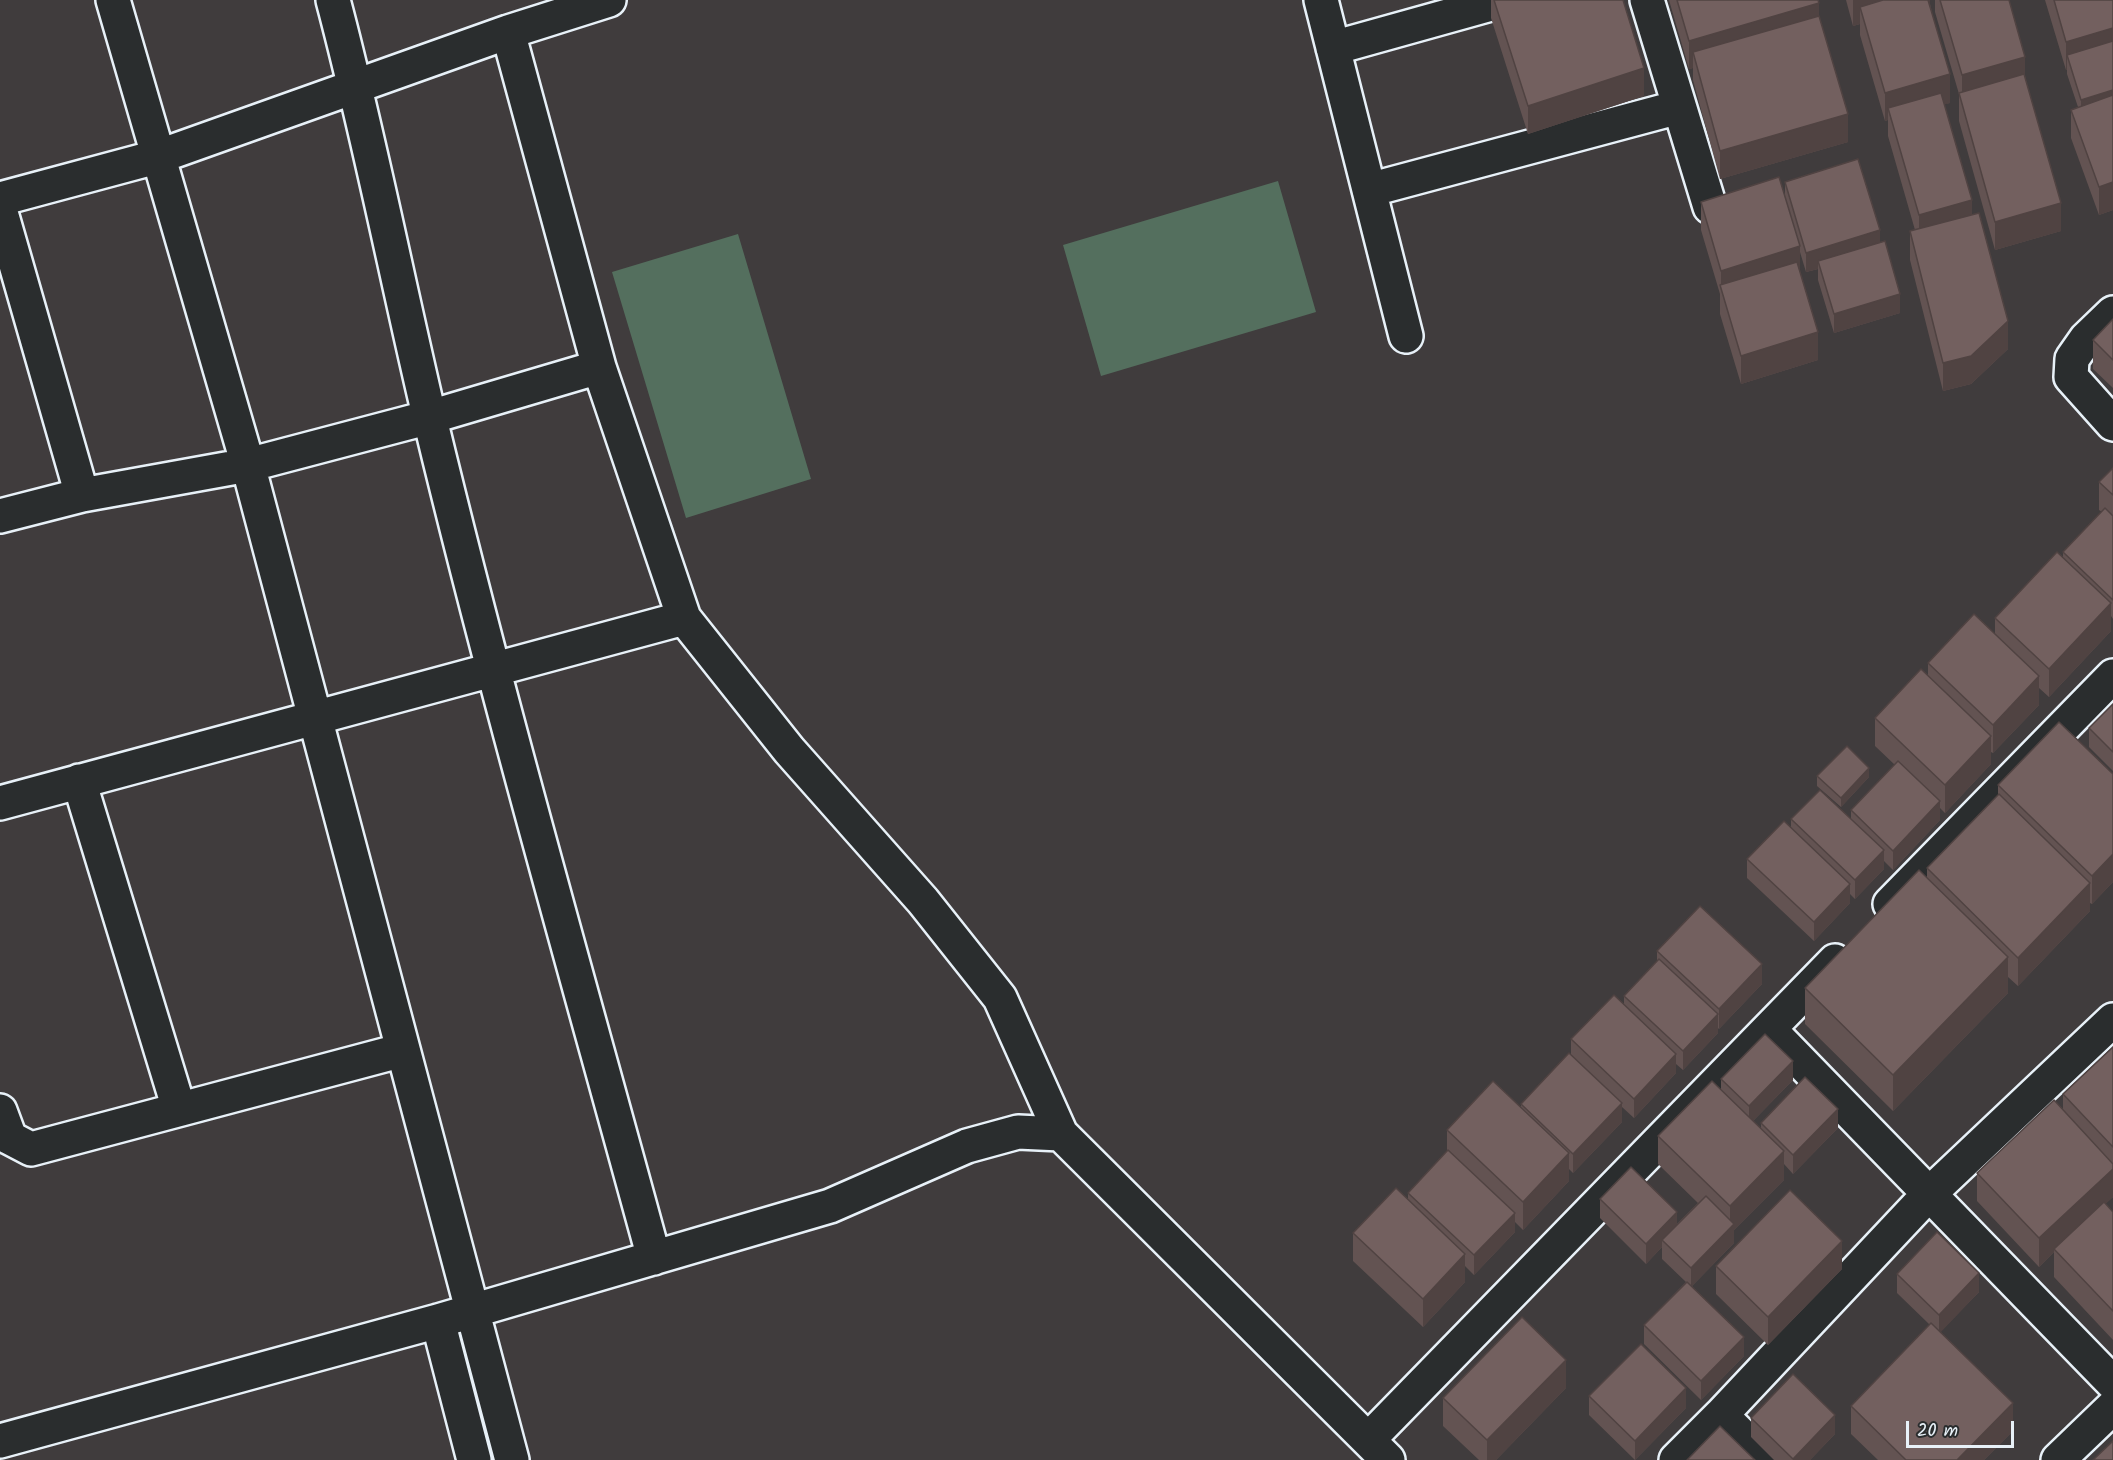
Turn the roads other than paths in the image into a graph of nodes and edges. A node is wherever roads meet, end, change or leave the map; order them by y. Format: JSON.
{"nodes":[{"id":1,"x":113,"y":0,"type":"edge"},
{"id":2,"x":333,"y":0,"type":"edge"},
{"id":3,"x":609,"y":0,"type":"edge"},
{"id":4,"x":1321,"y":0,"type":"edge"},
{"id":5,"x":1505,"y":0,"type":"edge"},
{"id":6,"x":1647,"y":0,"type":"edge"},
{"id":7,"x":507,"y":32,"type":"junction"},
{"id":8,"x":1333,"y":48,"type":"junction"},
{"id":9,"x":356,"y":87,"type":"junction"},
{"id":10,"x":1679,"y":107,"type":"junction"},
{"id":11,"x":160,"y":156,"type":"junction"},
{"id":12,"x":1369,"y":190,"type":"junction"},
{"id":13,"x":0,"y":199,"type":"edge"},
{"id":14,"x":1710,"y":207,"type":"edge"},
{"id":15,"x":0,"y":209,"type":"edge"},
{"id":16,"x":2113,"y":313,"type":"edge"},
{"id":17,"x":1406,"y":336,"type":"dead end"},
{"id":18,"x":599,"y":366,"type":"junction"},
{"id":19,"x":430,"y":417,"type":"junction"},
{"id":20,"x":2113,"y":424,"type":"edge"},
{"id":21,"x":249,"y":465,"type":"junction"},
{"id":22,"x":82,"y":495,"type":"junction"},
{"id":23,"x":0,"y":516,"type":"edge"},
{"id":24,"x":684,"y":618,"type":"junction"},
{"id":25,"x":493,"y":669,"type":"junction"},
{"id":26,"x":2113,"y":676,"type":"edge"},
{"id":27,"x":315,"y":718,"type":"junction"},
{"id":28,"x":79,"y":781,"type":"junction"},
{"id":29,"x":0,"y":803,"type":"edge"},
{"id":30,"x":2113,"y":1020,"type":"edge"},
{"id":31,"x":1769,"y":1029,"type":"junction"},
{"id":32,"x":404,"y":1050,"type":"junction"},
{"id":33,"x":179,"y":1110,"type":"junction"},
{"id":34,"x":0,"y":1111,"type":"edge"},
{"id":35,"x":1061,"y":1134,"type":"junction"},
{"id":36,"x":1928,"y":1195,"type":"junction"},
{"id":37,"x":654,"y":1258,"type":"junction"},
{"id":38,"x":472,"y":1311,"type":"junction"},
{"id":39,"x":438,"y":1321,"type":"junction"},
{"id":40,"x":2113,"y":1383,"type":"edge"},
{"id":41,"x":2113,"y":1407,"type":"edge"},
{"id":42,"x":1721,"y":1415,"type":"junction"},
{"id":43,"x":0,"y":1441,"type":"edge"},
{"id":44,"x":1378,"y":1450,"type":"edge"},
{"id":45,"x":474,"y":1460,"type":"edge"},
{"id":46,"x":512,"y":1460,"type":"edge"},
{"id":47,"x":1676,"y":1460,"type":"edge"},
{"id":48,"x":1766,"y":1460,"type":"edge"},
{"id":49,"x":2058,"y":1460,"type":"edge"}],
"edges":[{"from":1,"to":11,"type":"street"},
{"from":2,"to":9,"type":"street"},
{"from":3,"to":7,"type":"street"},
{"from":4,"to":8,"type":"street"},
{"from":5,"to":8,"type":"street"},
{"from":6,"to":10,"type":"street"},
{"from":7,"to":9,"type":"street"},
{"from":7,"to":18,"type":"street"},
{"from":8,"to":12,"type":"street"},
{"from":9,"to":11,"type":"street"},
{"from":9,"to":19,"type":"street"},
{"from":10,"to":12,"type":"street"},
{"from":10,"to":14,"type":"street"},
{"from":11,"to":13,"type":"street"},
{"from":11,"to":21,"type":"street"},
{"from":12,"to":17,"type":"street"},
{"from":15,"to":22,"type":"street"},
{"from":16,"to":20,"type":"street"},
{"from":18,"to":19,"type":"street"},
{"from":18,"to":24,"type":"street"},
{"from":19,"to":21,"type":"street"},
{"from":19,"to":25,"type":"street"},
{"from":21,"to":22,"type":"street"},
{"from":21,"to":27,"type":"street"},
{"from":22,"to":23,"type":"street"},
{"from":24,"to":25,"type":"street"},
{"from":24,"to":35,"type":"street"},
{"from":25,"to":27,"type":"street"},
{"from":25,"to":37,"type":"street"},
{"from":26,"to":31,"type":"street"},
{"from":27,"to":28,"type":"street"},
{"from":27,"to":32,"type":"street"},
{"from":28,"to":29,"type":"street"},
{"from":28,"to":33,"type":"street"},
{"from":30,"to":36,"type":"street"},
{"from":31,"to":36,"type":"street"},
{"from":31,"to":44,"type":"street"},
{"from":32,"to":33,"type":"street"},
{"from":32,"to":38,"type":"street"},
{"from":33,"to":34,"type":"street"},
{"from":35,"to":37,"type":"street"},
{"from":35,"to":44,"type":"street"},
{"from":36,"to":40,"type":"street"},
{"from":36,"to":42,"type":"street"},
{"from":37,"to":38,"type":"street"},
{"from":38,"to":39,"type":"street"},
{"from":38,"to":46,"type":"street"},
{"from":39,"to":43,"type":"street"},
{"from":39,"to":45,"type":"street"},
{"from":41,"to":49,"type":"street"},
{"from":42,"to":47,"type":"street"},
{"from":42,"to":48,"type":"street"}]}
